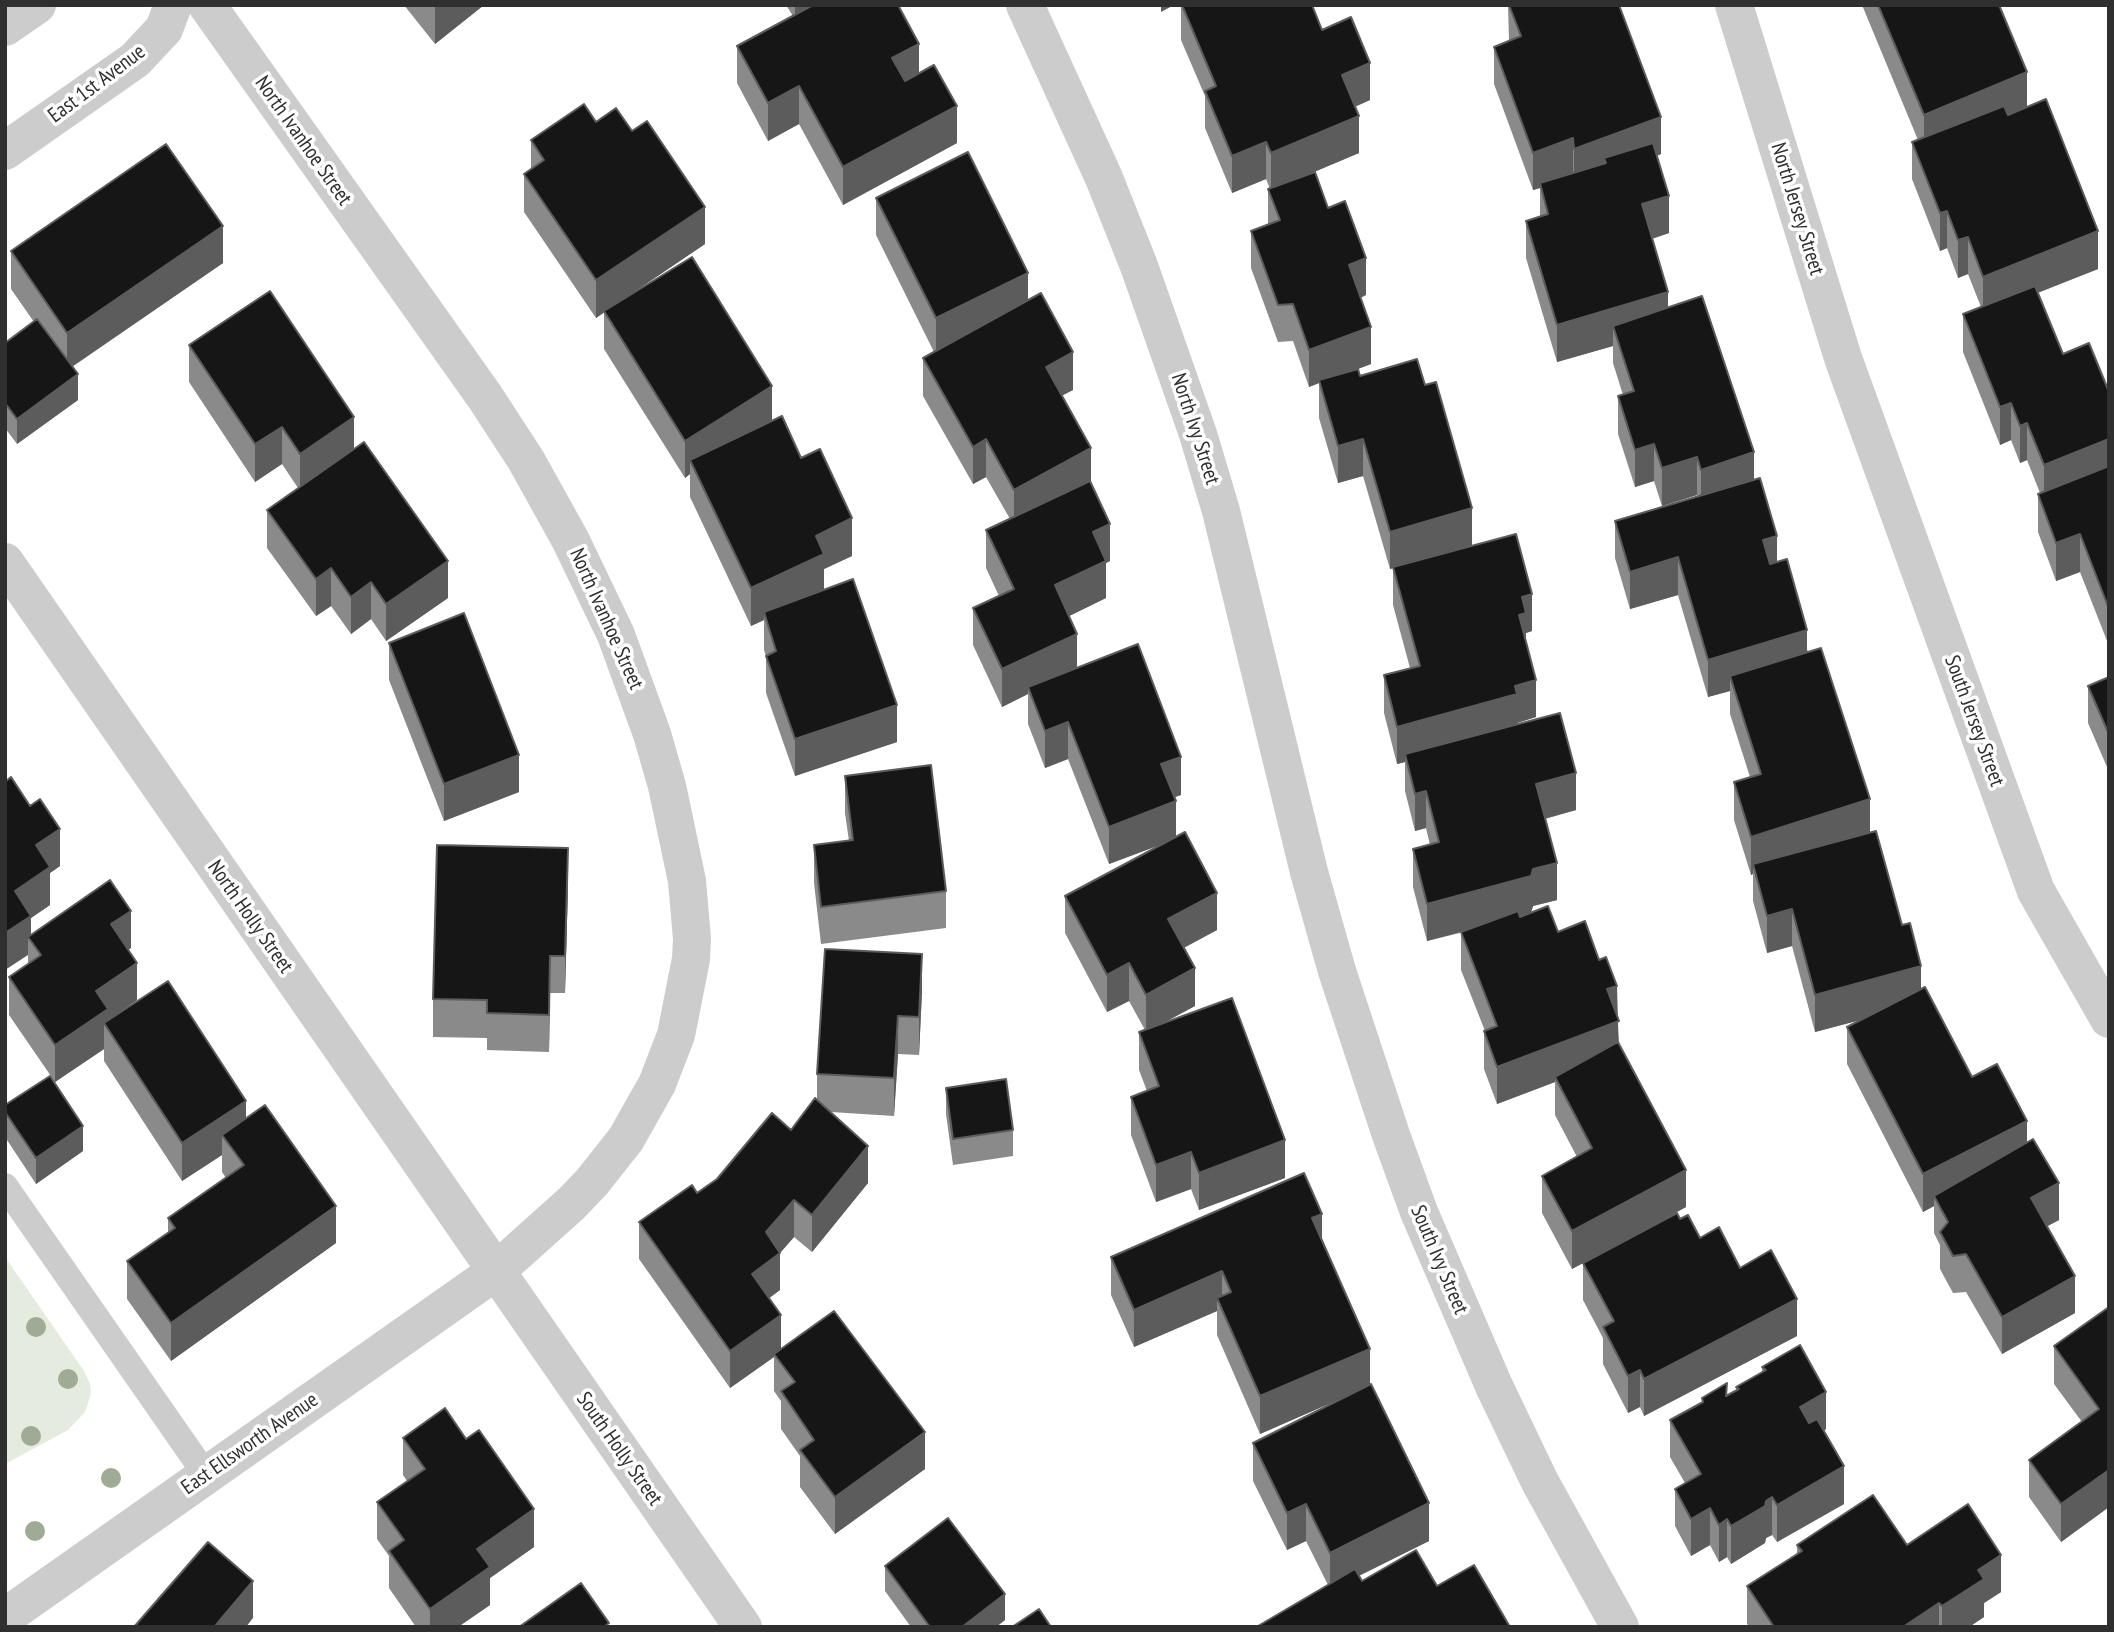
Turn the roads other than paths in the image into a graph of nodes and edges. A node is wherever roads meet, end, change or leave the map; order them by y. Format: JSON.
{"nodes":[{"id":1,"x":37,"y":5,"type":"edge"},
{"id":2,"x":173,"y":5,"type":"edge"},
{"id":3,"x":207,"y":5,"type":"edge"},
{"id":4,"x":1025,"y":5,"type":"edge"},
{"id":5,"x":1734,"y":5,"type":"edge"},
{"id":6,"x":5,"y":27,"type":"edge"},
{"id":7,"x":5,"y":151,"type":"edge"},
{"id":8,"x":1862,"y":412,"type":"joint"},
{"id":9,"x":5,"y":562,"type":"edge"},
{"id":10,"x":1309,"y":872,"type":"joint"},
{"id":11,"x":2109,"y":1019,"type":"edge"},
{"id":12,"x":5,"y":1186,"type":"edge"},
{"id":13,"x":495,"y":1272,"type":"junction"},
{"id":14,"x":206,"y":1475,"type":"junction"},
{"id":15,"x":5,"y":1617,"type":"edge"},
{"id":16,"x":743,"y":1627,"type":"edge"},
{"id":17,"x":1620,"y":1627,"type":"edge"}],
"edges":[{"from":1,"to":6,"type":"street"},
{"from":2,"to":7,"type":"street","name":"East 1st Avenue"},
{"from":3,"to":13,"type":"street","name":"North Ivanhoe Street"},
{"from":4,"to":10,"type":"street","name":"North Ivy Street"},
{"from":5,"to":8,"type":"street","name":"North Jersey Street"},
{"from":8,"to":11,"type":"street","name":"South Jersey Street"},
{"from":9,"to":13,"type":"street","name":"North Holly Street"},
{"from":10,"to":17,"type":"street","name":"South Ivy Street"},
{"from":12,"to":14,"type":"lane"},
{"from":13,"to":14,"type":"street","name":"East Ellsworth Avenue"},
{"from":13,"to":16,"type":"street","name":"South Holly Street"},
{"from":14,"to":15,"type":"street","name":"East Ellsworth Avenue"}]}
